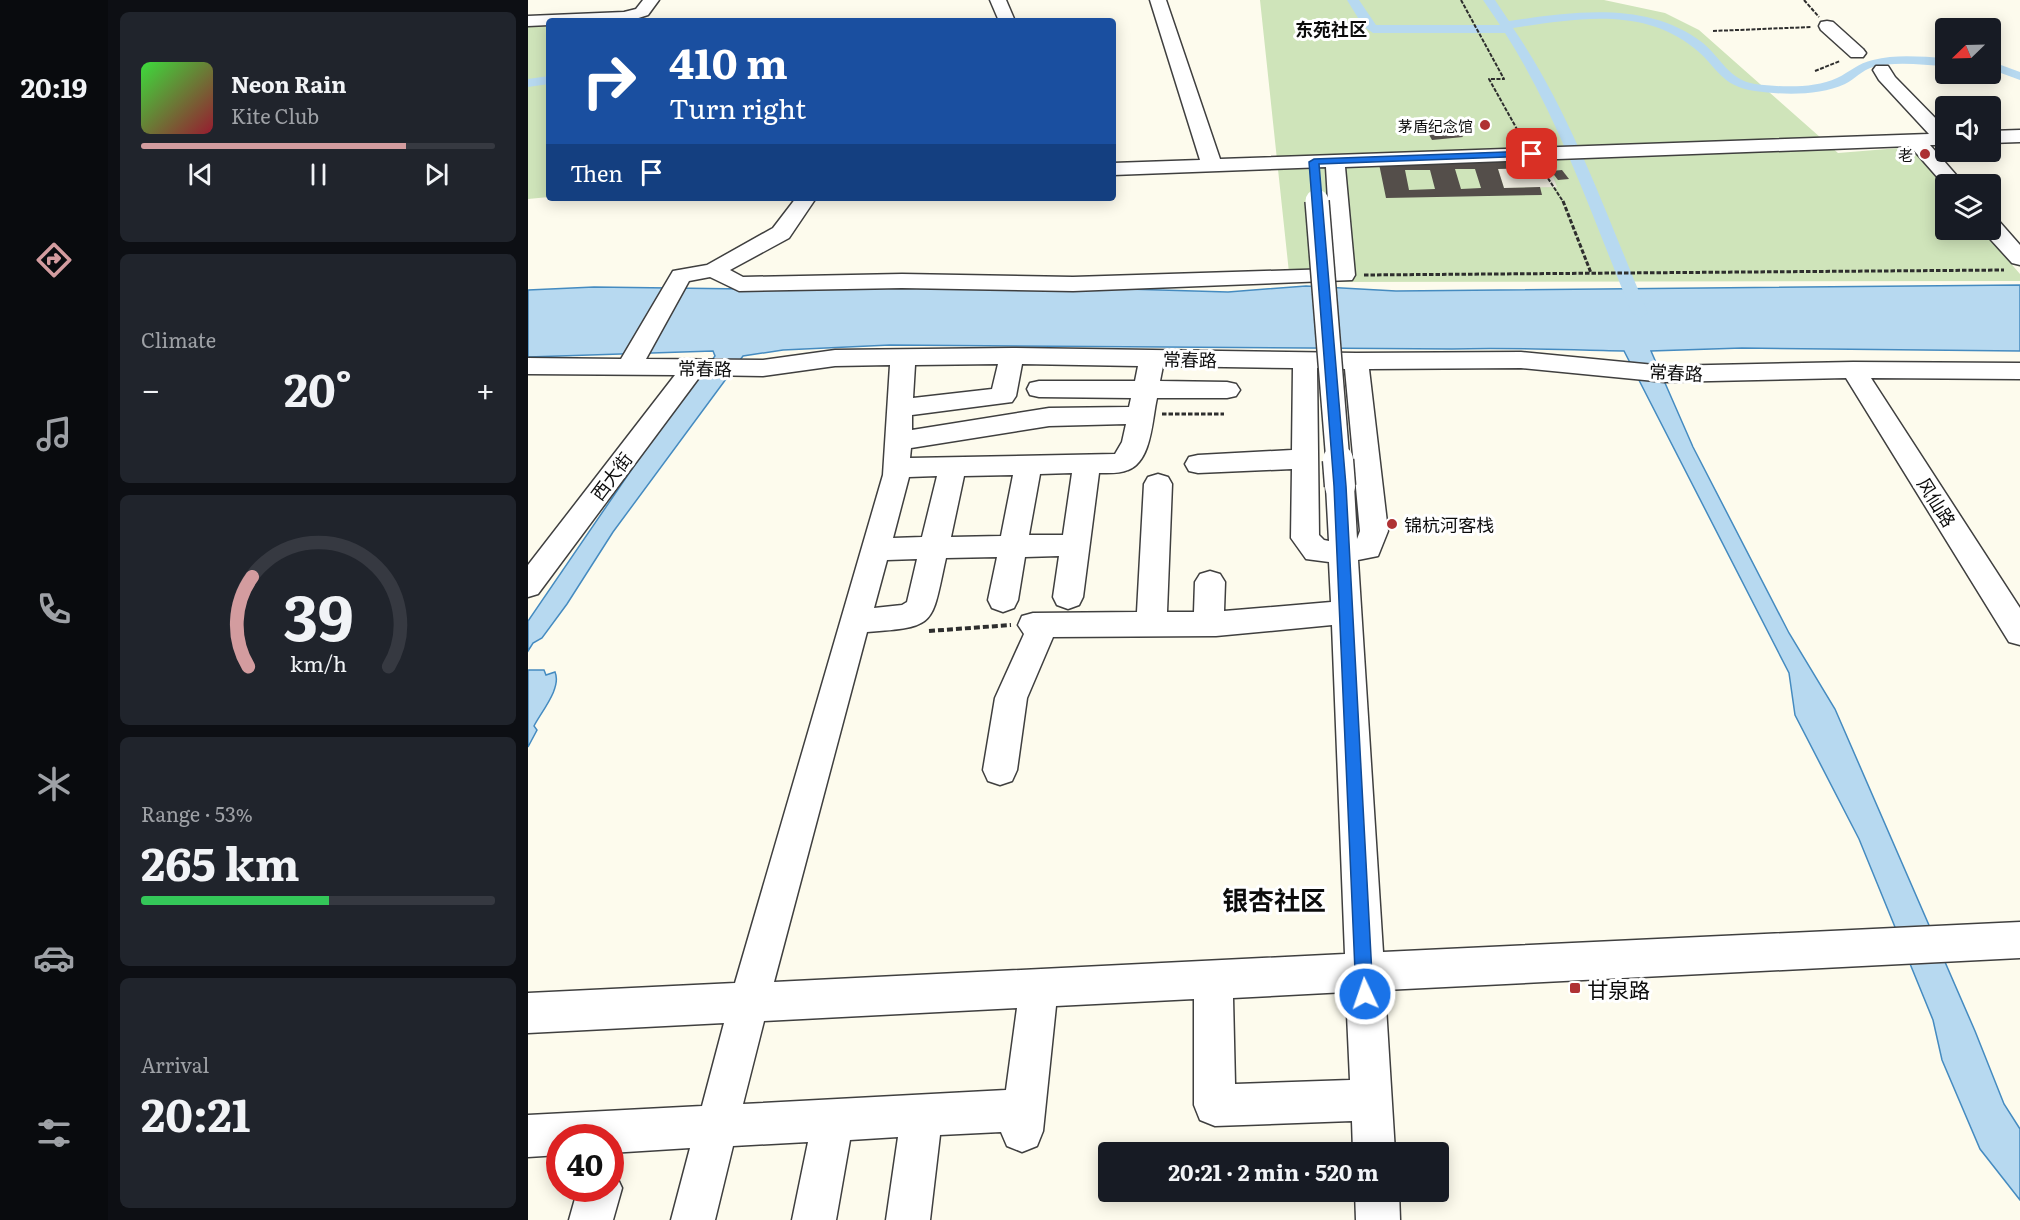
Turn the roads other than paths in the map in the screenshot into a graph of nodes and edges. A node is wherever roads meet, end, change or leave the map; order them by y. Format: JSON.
{"nodes":[{"id":1,"x":600,"y":0,"type":"edge"},
{"id":2,"x":651,"y":0,"type":"edge"},
{"id":3,"x":998,"y":0,"type":"edge"},
{"id":4,"x":1158,"y":0,"type":"edge"},
{"id":5,"x":543,"y":7,"type":"dead end"},
{"id":6,"x":584,"y":18,"type":"edge"},
{"id":7,"x":596,"y":18,"type":"edge"},
{"id":8,"x":1006,"y":18,"type":"edge"},
{"id":9,"x":546,"y":20,"type":"edge"},
{"id":10,"x":529,"y":21,"type":"edge"},
{"id":11,"x":1827,"y":26,"type":"road end"},
{"id":12,"x":1857,"y":53,"type":"road end"},
{"id":13,"x":1882,"y":70,"type":"dead end"},
{"id":14,"x":1935,"y":129,"type":"edge"},
{"id":15,"x":2020,"y":136,"type":"edge"},
{"id":16,"x":2001,"y":137,"type":"edge"},
{"id":17,"x":1935,"y":139,"type":"edge"},
{"id":18,"x":1915,"y":140,"type":"junction"},
{"id":19,"x":1324,"y":161,"type":"junction"},
{"id":20,"x":1212,"y":165,"type":"junction"},
{"id":21,"x":1116,"y":169,"type":"edge"},
{"id":22,"x":1945,"y":174,"type":"edge"},
{"id":23,"x":804,"y":201,"type":"edge"},
{"id":24,"x":1999,"y":240,"type":"edge"},
{"id":25,"x":2014,"y":264,"type":"edge"},
{"id":26,"x":714,"y":270,"type":"junction"},
{"id":27,"x":903,"y":356,"type":"junction"},
{"id":28,"x":1012,"y":356,"type":"junction"},
{"id":29,"x":1152,"y":358,"type":"junction"},
{"id":30,"x":1305,"y":361,"type":"junction"},
{"id":31,"x":1356,"y":361,"type":"junction"},
{"id":32,"x":630,"y":365,"type":"junction"},
{"id":33,"x":528,"y":366,"type":"edge"},
{"id":34,"x":698,"y":367,"type":"junction"},
{"id":35,"x":1853,"y":370,"type":"junction"},
{"id":36,"x":2020,"y":371,"type":"edge"},
{"id":37,"x":1039,"y":389,"type":"dead end"},
{"id":38,"x":1143,"y":402,"type":"junction"},
{"id":39,"x":1225,"y":402,"type":"road end"},
{"id":40,"x":900,"y":408,"type":"junction"},
{"id":41,"x":897,"y":454,"type":"junction"},
{"id":42,"x":1306,"y":459,"type":"junction"},
{"id":43,"x":1087,"y":464,"type":"junction"},
{"id":44,"x":1198,"y":464,"type":"dead end"},
{"id":45,"x":1028,"y":465,"type":"junction"},
{"id":46,"x":953,"y":466,"type":"junction"},
{"id":47,"x":1158,"y":484,"type":"dead end"},
{"id":48,"x":1075,"y":545,"type":"junction"},
{"id":49,"x":1013,"y":546,"type":"junction"},
{"id":50,"x":934,"y":548,"type":"junction"},
{"id":51,"x":875,"y":549,"type":"junction"},
{"id":52,"x":1343,"y":552,"type":"junction"},
{"id":53,"x":1210,"y":582,"type":"dead end"},
{"id":54,"x":528,"y":586,"type":"edge"},
{"id":55,"x":1068,"y":597,"type":"dead end"},
{"id":56,"x":1003,"y":600,"type":"dead end"},
{"id":57,"x":1346,"y":612,"type":"junction"},
{"id":58,"x":855,"y":621,"type":"junction"},
{"id":59,"x":1209,"y":624,"type":"junction"},
{"id":60,"x":1151,"y":625,"type":"junction"},
{"id":61,"x":2020,"y":633,"type":"edge"},
{"id":62,"x":1000,"y":770,"type":"dead end"},
{"id":63,"x":2020,"y":940,"type":"edge"},
{"id":64,"x":1363,"y":973,"type":"junction"},
{"id":65,"x":1213,"y":980,"type":"junction"},
{"id":66,"x":1039,"y":988,"type":"junction"},
{"id":67,"x":749,"y":1002,"type":"junction"},
{"id":68,"x":528,"y":1013,"type":"edge"},
{"id":69,"x":1371,"y":1100,"type":"junction"},
{"id":70,"x":922,"y":1116,"type":"junction"},
{"id":71,"x":833,"y":1120,"type":"junction"},
{"id":72,"x":717,"y":1127,"type":"junction"},
{"id":73,"x":528,"y":1136,"type":"edge"},
{"id":74,"x":1373,"y":1142,"type":"edge"},
{"id":75,"x":596,"y":1202,"type":"edge"},
{"id":76,"x":1377,"y":1202,"type":"edge"},
{"id":77,"x":591,"y":1220,"type":"edge"},
{"id":78,"x":693,"y":1220,"type":"edge"},
{"id":79,"x":814,"y":1220,"type":"edge"},
{"id":80,"x":908,"y":1220,"type":"edge"},
{"id":81,"x":1378,"y":1220,"type":"edge"}],
"edges":[{"from":1,"to":6,"type":"street"},
{"from":2,"to":7,"type":"street"},
{"from":3,"to":8,"type":"street"},
{"from":4,"to":20,"type":"street"},
{"from":5,"to":10,"type":"street"},
{"from":9,"to":10,"type":"street"},
{"from":11,"to":12,"type":"street"},
{"from":13,"to":14,"type":"street"},
{"from":15,"to":16,"type":"street"},
{"from":17,"to":18,"type":"street"},
{"from":18,"to":19,"type":"street"},
{"from":18,"to":22,"type":"street"},
{"from":19,"to":20,"type":"street"},
{"from":19,"to":26,"type":"street"},
{"from":19,"to":52,"type":"street","bridge":true},
{"from":20,"to":21,"type":"street"},
{"from":23,"to":26,"type":"street"},
{"from":24,"to":25,"type":"street"},
{"from":26,"to":32,"type":"street"},
{"from":27,"to":28,"type":"street","name":"常春路"},
{"from":27,"to":34,"type":"street","name":"常春路"},
{"from":27,"to":40,"type":"street"},
{"from":28,"to":29,"type":"street","name":"常春路"},
{"from":28,"to":40,"type":"street"},
{"from":29,"to":30,"type":"street","name":"常春路"},
{"from":29,"to":38,"type":"street"},
{"from":30,"to":31,"type":"street","name":"常春路"},
{"from":30,"to":42,"type":"street"},
{"from":31,"to":35,"type":"street","name":"常春路"},
{"from":31,"to":52,"type":"street"},
{"from":32,"to":33,"type":"street","name":"常春路"},
{"from":32,"to":34,"type":"street","name":"常春路"},
{"from":34,"to":54,"type":"street","name":"西大街"},
{"from":35,"to":36,"type":"street","name":"常春路"},
{"from":35,"to":61,"type":"street","name":"风仙路"},
{"from":37,"to":38,"type":"street"},
{"from":38,"to":39,"type":"street"},
{"from":38,"to":41,"type":"street"},
{"from":38,"to":43,"type":"street"},
{"from":40,"to":41,"type":"street"},
{"from":41,"to":46,"type":"street"},
{"from":41,"to":51,"type":"street"},
{"from":42,"to":44,"type":"street"},
{"from":42,"to":52,"type":"street"},
{"from":43,"to":45,"type":"street"},
{"from":43,"to":48,"type":"street"},
{"from":45,"to":46,"type":"street"},
{"from":45,"to":49,"type":"street"},
{"from":46,"to":50,"type":"street"},
{"from":47,"to":60,"type":"street"},
{"from":48,"to":49,"type":"street"},
{"from":48,"to":55,"type":"street"},
{"from":49,"to":50,"type":"street"},
{"from":49,"to":56,"type":"street"},
{"from":50,"to":51,"type":"street"},
{"from":50,"to":58,"type":"street"},
{"from":51,"to":58,"type":"street"},
{"from":52,"to":57,"type":"street"},
{"from":53,"to":59,"type":"street"},
{"from":57,"to":59,"type":"street"},
{"from":57,"to":64,"type":"street"},
{"from":58,"to":67,"type":"street"},
{"from":59,"to":60,"type":"street"},
{"from":60,"to":62,"type":"street"},
{"from":63,"to":64,"type":"street"},
{"from":64,"to":65,"type":"street"},
{"from":64,"to":69,"type":"street"},
{"from":65,"to":66,"type":"street"},
{"from":65,"to":69,"type":"street"},
{"from":66,"to":67,"type":"street"},
{"from":66,"to":70,"type":"street"},
{"from":67,"to":68,"type":"street"},
{"from":67,"to":72,"type":"street"},
{"from":69,"to":74,"type":"street"},
{"from":70,"to":71,"type":"street"},
{"from":70,"to":80,"type":"street"},
{"from":71,"to":72,"type":"street"},
{"from":71,"to":79,"type":"street"},
{"from":72,"to":73,"type":"street"},
{"from":72,"to":78,"type":"street"},
{"from":75,"to":77,"type":"street"},
{"from":76,"to":81,"type":"street"}]}
